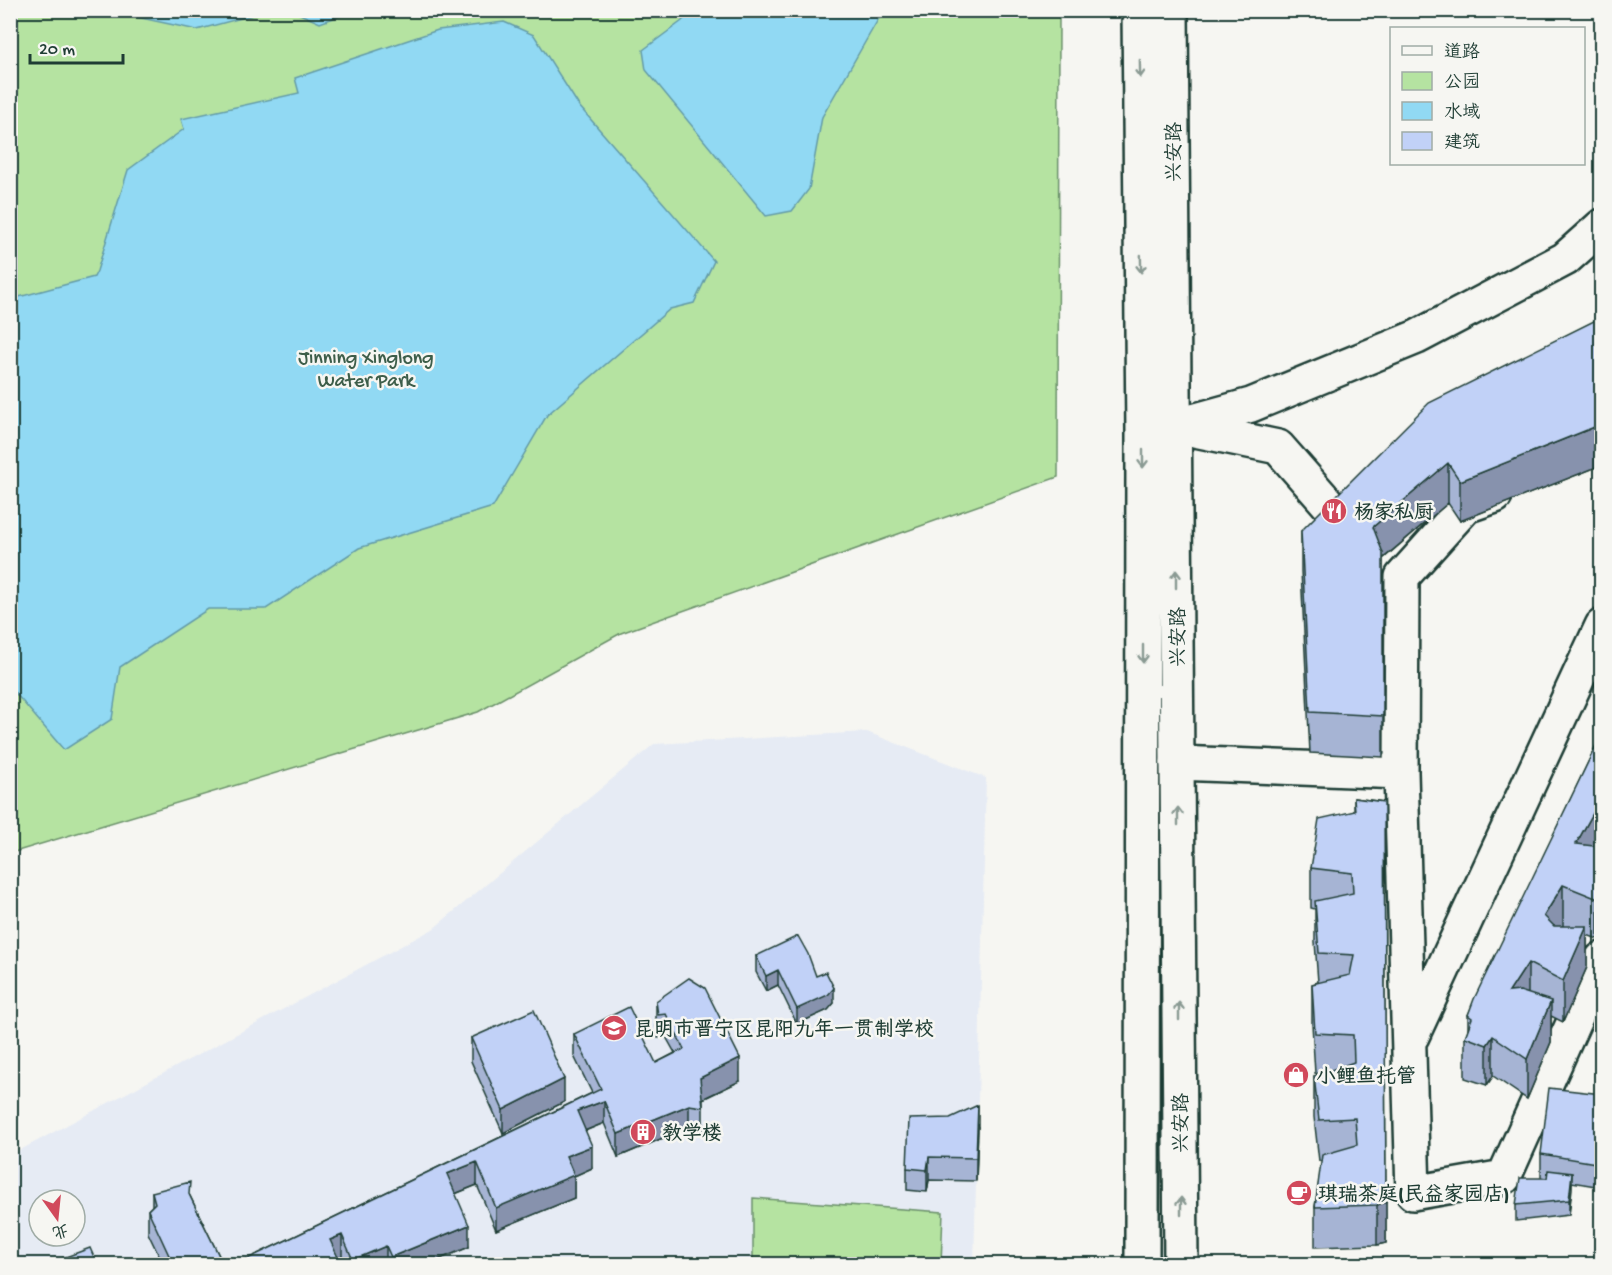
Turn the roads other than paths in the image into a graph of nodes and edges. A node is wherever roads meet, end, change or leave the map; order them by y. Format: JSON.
{"nodes":[{"id":1,"x":1139,"y":10,"type":"edge"},
{"id":2,"x":1171,"y":10,"type":"edge"},
{"id":3,"x":1602,"y":226,"type":"edge"},
{"id":4,"x":1175,"y":426,"type":"junction"},
{"id":5,"x":1522,"y":487,"type":"edge"},
{"id":6,"x":1329,"y":505,"type":"edge"},
{"id":7,"x":1602,"y":626,"type":"edge"},
{"id":8,"x":1178,"y":763,"type":"junction"},
{"id":9,"x":1401,"y":772,"type":"junction"},
{"id":10,"x":1602,"y":959,"type":"edge"},
{"id":11,"x":1409,"y":1043,"type":"junction"},
{"id":12,"x":1557,"y":1137,"type":"edge"},
{"id":13,"x":1504,"y":1177,"type":"junction"},
{"id":14,"x":1142,"y":1264,"type":"edge"},
{"id":15,"x":1181,"y":1264,"type":"edge"}],
"edges":[{"from":1,"to":14,"type":"street","name":"兴安路","one_way":true},
{"from":2,"to":4,"type":"street","name":"兴安路"},
{"from":3,"to":4,"type":"street"},
{"from":4,"to":6,"type":"street"},
{"from":8,"to":4,"type":"street","name":"兴安路","one_way":true},
{"from":5,"to":9,"type":"street"},
{"from":7,"to":11,"type":"street"},
{"from":8,"to":9,"type":"street"},
{"from":15,"to":8,"type":"street","name":"兴安路","one_way":true},
{"from":9,"to":11,"type":"street"},
{"from":10,"to":13,"type":"street"},
{"from":11,"to":13,"type":"street"},
{"from":12,"to":13,"type":"street"}]}
